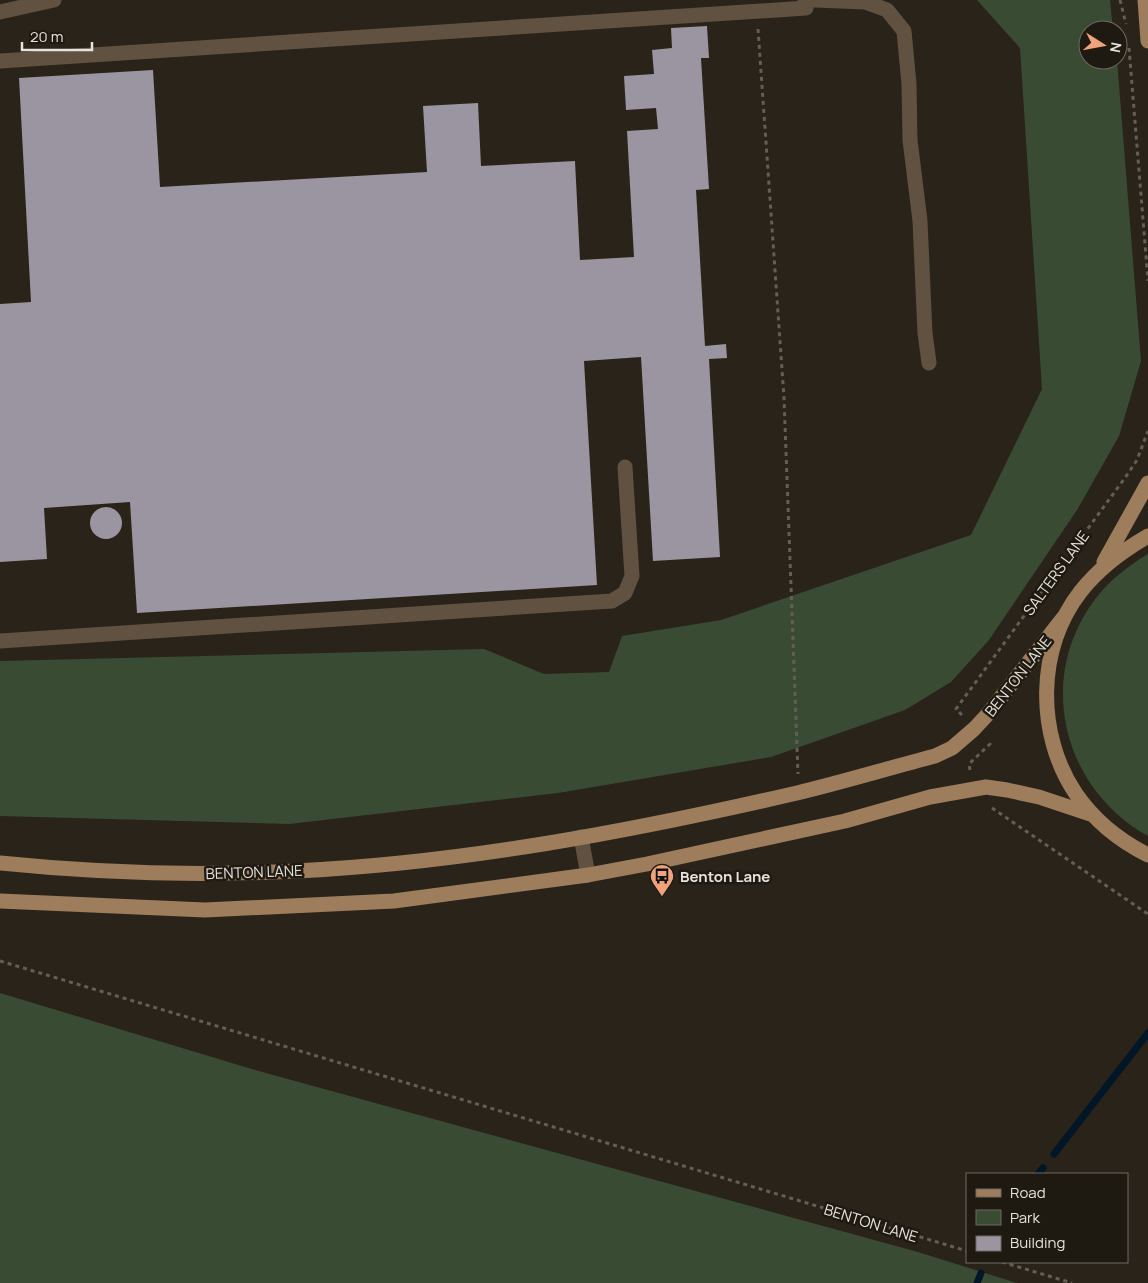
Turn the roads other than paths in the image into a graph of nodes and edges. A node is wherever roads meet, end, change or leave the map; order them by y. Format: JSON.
{"nodes":[{"id":1,"x":54,"y":0,"type":"edge"},
{"id":2,"x":805,"y":0,"type":"edge"},
{"id":3,"x":815,"y":0,"type":"edge"},
{"id":4,"x":1145,"y":0,"type":"edge"},
{"id":5,"x":10,"y":7,"type":"edge"},
{"id":6,"x":1148,"y":41,"type":"edge"},
{"id":7,"x":0,"y":61,"type":"edge"},
{"id":8,"x":929,"y":363,"type":"dead end"},
{"id":9,"x":625,"y":467,"type":"dead end"},
{"id":10,"x":1148,"y":483,"type":"edge"},
{"id":11,"x":1148,"y":536,"type":"edge"},
{"id":12,"x":1100,"y":570,"type":"junction"},
{"id":13,"x":1064,"y":617,"type":"junction"},
{"id":14,"x":0,"y":641,"type":"edge"},
{"id":15,"x":1093,"y":815,"type":"junction"},
{"id":16,"x":581,"y":837,"type":"junction"},
{"id":17,"x":1148,"y":854,"type":"edge"},
{"id":18,"x":0,"y":863,"type":"edge"},
{"id":19,"x":588,"y":874,"type":"junction"},
{"id":20,"x":0,"y":901,"type":"edge"}],
"edges":[{"from":1,"to":5,"type":"lane"},
{"from":2,"to":7,"type":"lane"},
{"from":3,"to":8,"type":"lane"},
{"from":4,"to":6,"type":"main road"},
{"from":9,"to":14,"type":"lane"},
{"from":10,"to":12,"type":"main road","name":"SALTERS LANE"},
{"from":11,"to":12,"type":"main road"},
{"from":12,"to":13,"type":"main road"},
{"from":13,"to":15,"type":"main road"},
{"from":13,"to":16,"type":"main road","name":"BENTON LANE"},
{"from":15,"to":17,"type":"main road"},
{"from":15,"to":19,"type":"main road"},
{"from":16,"to":18,"type":"main road","name":"BENTON LANE"},
{"from":16,"to":19,"type":"lane"},
{"from":19,"to":20,"type":"main road"}]}
